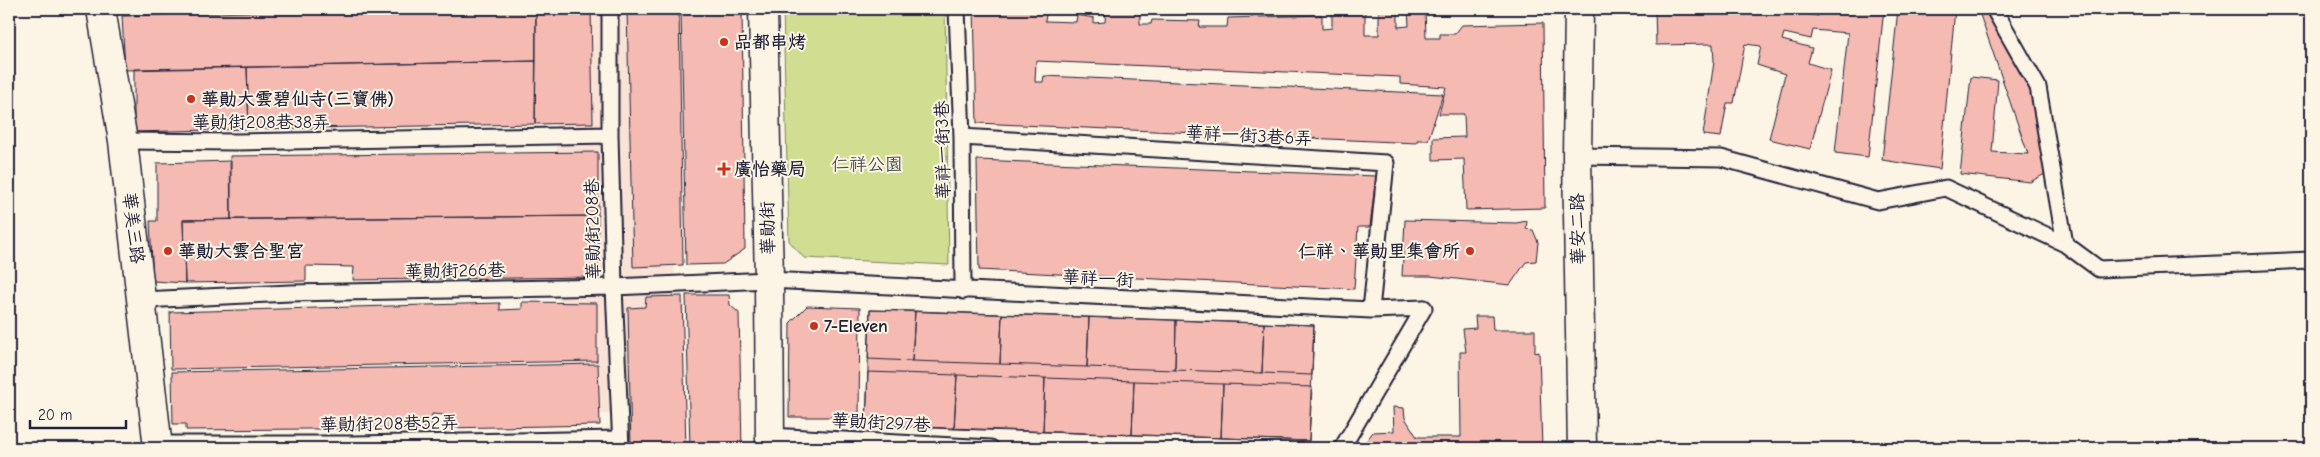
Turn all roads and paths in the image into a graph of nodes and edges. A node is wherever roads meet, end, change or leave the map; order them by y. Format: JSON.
{"nodes":[{"id":1,"x":101,"y":9,"type":"edge"},
{"id":2,"x":610,"y":9,"type":"edge"},
{"id":3,"x":763,"y":9,"type":"edge"},
{"id":4,"x":957,"y":9,"type":"edge"},
{"id":5,"x":1579,"y":9,"type":"edge"},
{"id":6,"x":1994,"y":9,"type":"edge"},
{"id":7,"x":610,"y":135,"type":"junction"},
{"id":8,"x":962,"y":137,"type":"junction"},
{"id":9,"x":123,"y":141,"type":"junction"},
{"id":10,"x":1577,"y":156,"type":"junction"},
{"id":11,"x":2065,"y":244,"type":"junction"},
{"id":12,"x":2311,"y":260,"type":"edge"},
{"id":13,"x":769,"y":280,"type":"junction"},
{"id":14,"x":614,"y":287,"type":"junction"},
{"id":15,"x":963,"y":291,"type":"junction"},
{"id":16,"x":142,"y":300,"type":"junction"},
{"id":17,"x":1371,"y":310,"type":"junction"},
{"id":18,"x":770,"y":442,"type":"edge"},
{"id":19,"x":620,"y":444,"type":"edge"},
{"id":20,"x":158,"y":446,"type":"edge"},
{"id":21,"x":990,"y":448,"type":"edge"},
{"id":22,"x":1342,"y":448,"type":"edge"},
{"id":23,"x":1582,"y":448,"type":"edge"}],
"edges":[{"from":1,"to":9,"type":"street","name":"華美三路"},
{"from":2,"to":7,"type":"lane","name":"華勛街208巷"},
{"from":3,"to":13,"type":"street","name":"華勛街"},
{"from":4,"to":8,"type":"lane","name":"華祥一街3巷"},
{"from":5,"to":10,"type":"street","name":"華安二路"},
{"from":6,"to":11,"type":"lane"},
{"from":7,"to":9,"type":"lane","name":"華勛街208巷38弄"},
{"from":7,"to":14,"type":"lane","name":"華勛街208巷"},
{"from":8,"to":15,"type":"lane","name":"華祥一街3巷"},
{"from":8,"to":17,"type":"lane","name":"華祥一街3巷6弄"},
{"from":9,"to":16,"type":"street","name":"華美三路"},
{"from":10,"to":11,"type":"lane"},
{"from":10,"to":23,"type":"street","name":"華安二路"},
{"from":11,"to":12,"type":"lane"},
{"from":13,"to":14,"type":"lane","name":"華勛街266巷"},
{"from":13,"to":15,"type":"lane","name":"華祥一街"},
{"from":13,"to":18,"type":"street","name":"華勛街"},
{"from":14,"to":16,"type":"lane","name":"華勛街266巷"},
{"from":14,"to":19,"type":"lane","name":"華勛街208巷"},
{"from":15,"to":17,"type":"lane","name":"華祥一街"},
{"from":16,"to":20,"type":"street","name":"華美三路"},
{"from":17,"to":22,"type":"lane","name":"華祥一街"},
{"from":18,"to":21,"type":"lane","name":"華勛街297巷"},
{"from":19,"to":20,"type":"lane","name":"華勛街208巷52弄"}]}
